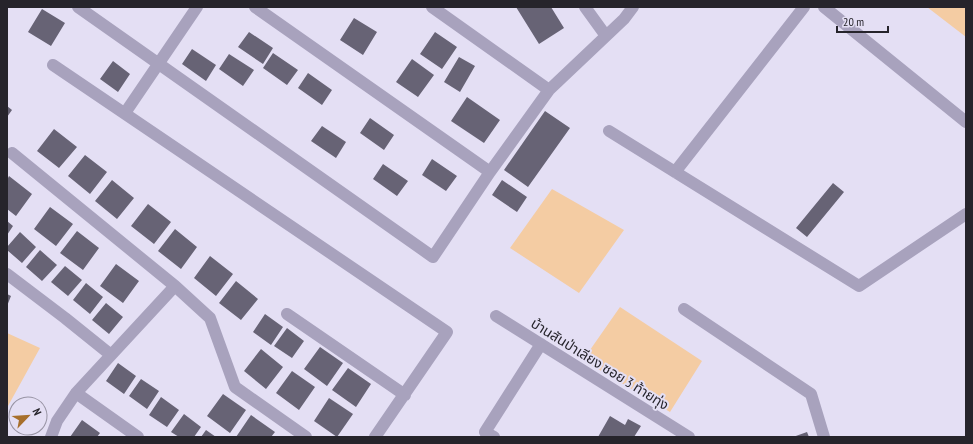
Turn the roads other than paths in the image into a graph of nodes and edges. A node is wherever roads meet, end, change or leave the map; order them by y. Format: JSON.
{"nodes":[{"id":1,"x":78,"y":7,"type":"edge"},
{"id":2,"x":197,"y":7,"type":"edge"},
{"id":3,"x":255,"y":7,"type":"edge"},
{"id":4,"x":432,"y":7,"type":"edge"},
{"id":5,"x":586,"y":7,"type":"edge"},
{"id":6,"x":633,"y":7,"type":"edge"},
{"id":7,"x":804,"y":7,"type":"edge"},
{"id":8,"x":824,"y":7,"type":"edge"},
{"id":9,"x":606,"y":36,"type":"junction"},
{"id":10,"x":158,"y":64,"type":"junction"},
{"id":11,"x":53,"y":65,"type":"dead end"},
{"id":12,"x":549,"y":90,"type":"junction"},
{"id":13,"x":125,"y":113,"type":"junction"},
{"id":14,"x":966,"y":122,"type":"edge"},
{"id":15,"x":609,"y":131,"type":"dead end"},
{"id":16,"x":12,"y":153,"type":"dead end"},
{"id":17,"x":490,"y":172,"type":"junction"},
{"id":18,"x":675,"y":172,"type":"junction"},
{"id":19,"x":966,"y":214,"type":"edge"},
{"id":20,"x":7,"y":274,"type":"edge"},
{"id":21,"x":175,"y":286,"type":"junction"},
{"id":22,"x":684,"y":309,"type":"dead end"},
{"id":23,"x":287,"y":314,"type":"dead end"},
{"id":24,"x":496,"y":316,"type":"dead end"},
{"id":25,"x":541,"y":344,"type":"junction"},
{"id":26,"x":111,"y":355,"type":"junction"},
{"id":27,"x":76,"y":393,"type":"junction"},
{"id":28,"x":405,"y":395,"type":"junction"},
{"id":29,"x":490,"y":434,"type":"edge"},
{"id":30,"x":51,"y":437,"type":"edge"},
{"id":31,"x":138,"y":437,"type":"edge"},
{"id":32,"x":306,"y":437,"type":"edge"},
{"id":33,"x":376,"y":437,"type":"edge"},
{"id":34,"x":689,"y":437,"type":"edge"},
{"id":35,"x":824,"y":437,"type":"edge"}],
"edges":[{"from":1,"to":10,"type":"street"},
{"from":2,"to":10,"type":"street"},
{"from":3,"to":17,"type":"street"},
{"from":4,"to":12,"type":"street"},
{"from":5,"to":9,"type":"street"},
{"from":6,"to":9,"type":"street"},
{"from":7,"to":18,"type":"street"},
{"from":8,"to":14,"type":"street"},
{"from":9,"to":12,"type":"street"},
{"from":10,"to":13,"type":"street"},
{"from":10,"to":17,"type":"street"},
{"from":11,"to":13,"type":"street"},
{"from":12,"to":17,"type":"street"},
{"from":13,"to":28,"type":"street"},
{"from":15,"to":18,"type":"street"},
{"from":16,"to":21,"type":"street"},
{"from":18,"to":19,"type":"street"},
{"from":20,"to":26,"type":"street"},
{"from":21,"to":26,"type":"street"},
{"from":21,"to":32,"type":"street"},
{"from":22,"to":35,"type":"street"},
{"from":23,"to":28,"type":"street"},
{"from":24,"to":25,"type":"street","name":"บ้านสันป่าเลียง ซอย 3 ท้ายทุ่ง"},
{"from":25,"to":29,"type":"street"},
{"from":25,"to":34,"type":"street","name":"บ้านสันป่าเลียง ซอย 3 ท้ายทุ่ง"},
{"from":26,"to":27,"type":"street"},
{"from":27,"to":30,"type":"street"},
{"from":27,"to":31,"type":"street"},
{"from":28,"to":33,"type":"street"}]}
